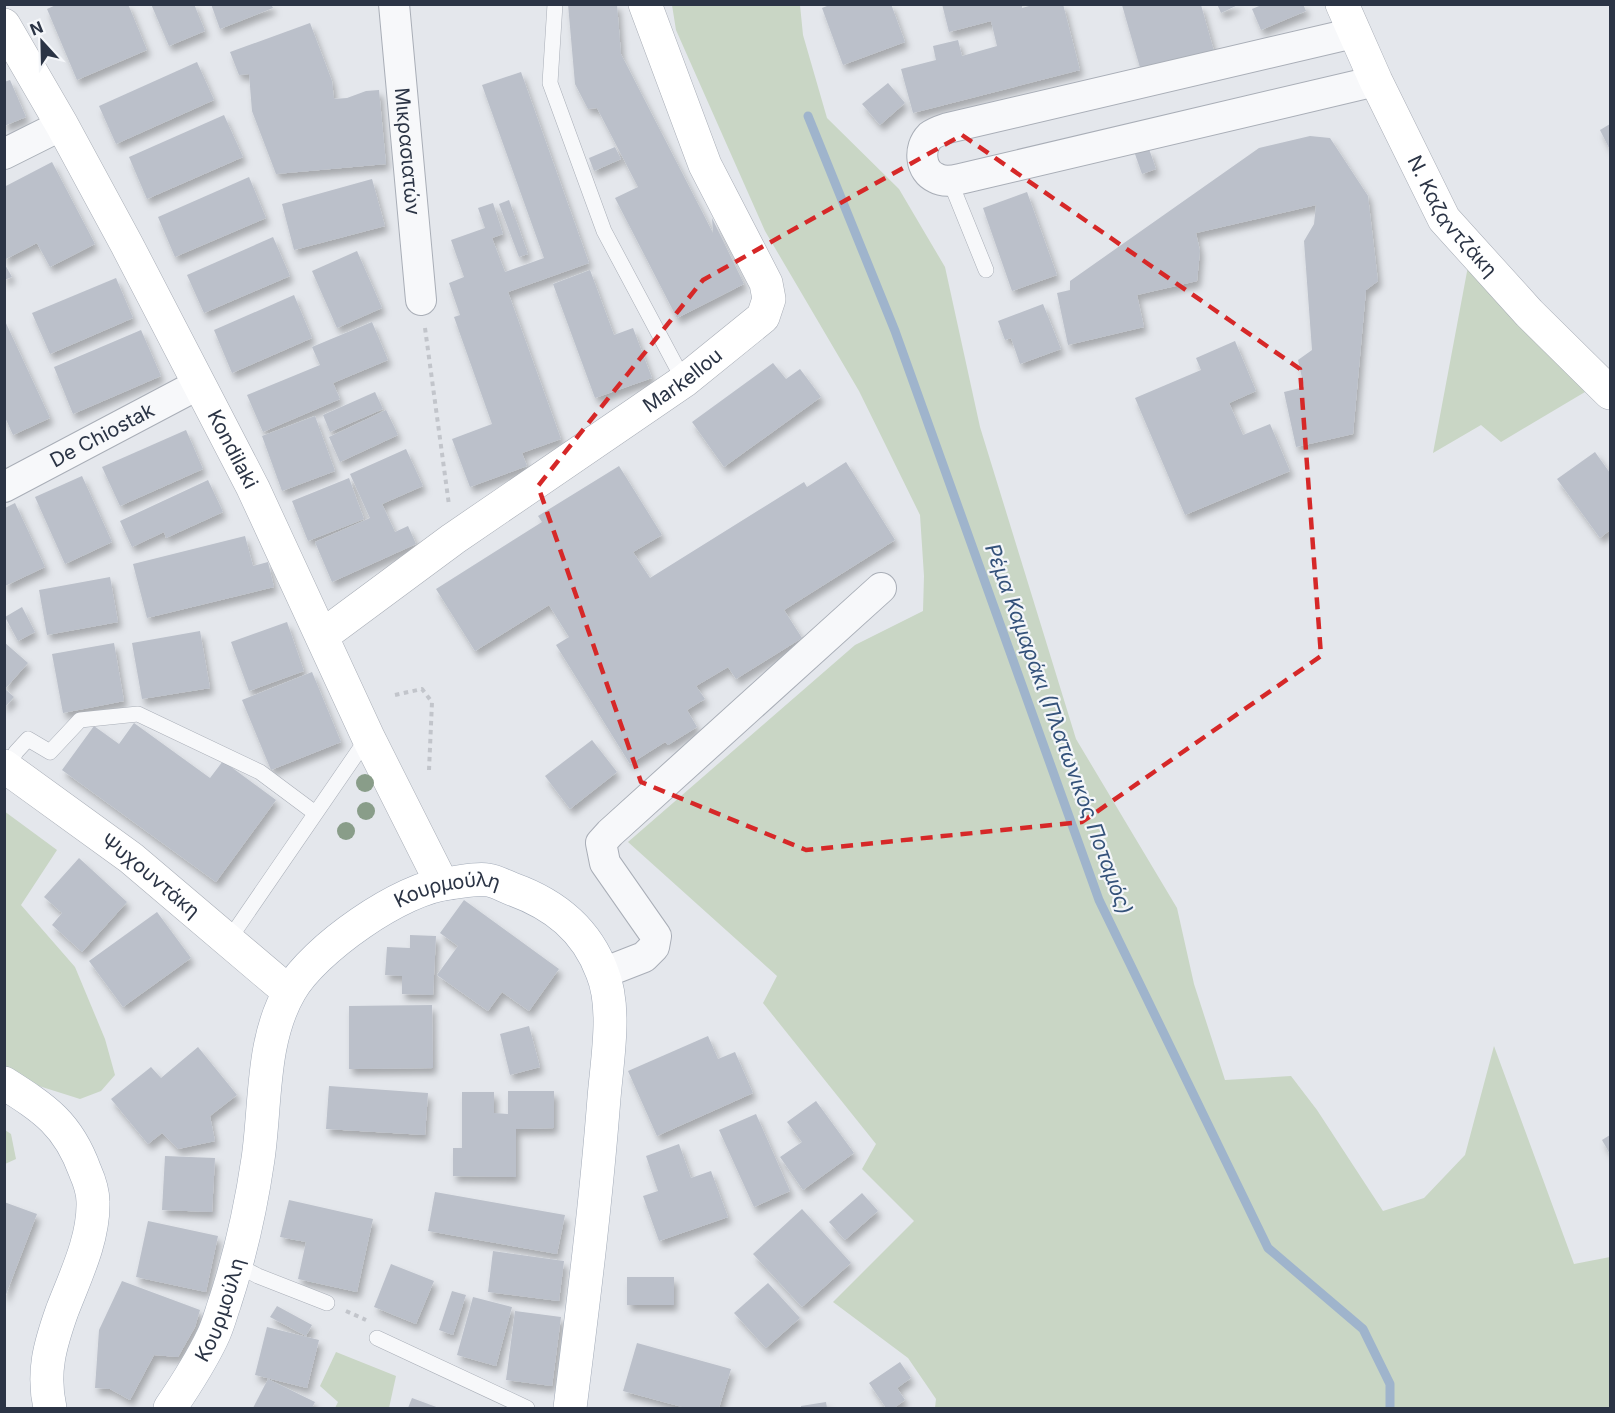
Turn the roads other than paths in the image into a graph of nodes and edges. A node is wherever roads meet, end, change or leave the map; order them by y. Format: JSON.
{"nodes":[{"id":1,"x":394,"y":4,"type":"edge"},
{"id":2,"x":555,"y":4,"type":"edge"},
{"id":3,"x":645,"y":4,"type":"edge"},
{"id":4,"x":1348,"y":19,"type":"edge"},
{"id":5,"x":4,"y":25,"type":"edge"},
{"id":6,"x":1376,"y":81,"type":"junction"},
{"id":7,"x":62,"y":125,"type":"junction"},
{"id":8,"x":4,"y":154,"type":"edge"},
{"id":9,"x":950,"y":181,"type":"junction"},
{"id":10,"x":986,"y":270,"type":"dead end"},
{"id":11,"x":421,"y":300,"type":"road end"},
{"id":12,"x":684,"y":381,"type":"junction"},
{"id":13,"x":199,"y":384,"type":"junction"},
{"id":14,"x":1611,"y":393,"type":"edge"},
{"id":15,"x":4,"y":487,"type":"edge"},
{"id":16,"x":882,"y":588,"type":"dead end"},
{"id":17,"x":322,"y":636,"type":"junction"},
{"id":18,"x":368,"y":736,"type":"junction"},
{"id":19,"x":6,"y":767,"type":"edge"},
{"id":20,"x":315,"y":813,"type":"junction"},
{"id":21,"x":442,"y":884,"type":"junction"},
{"id":22,"x":228,"y":941,"type":"junction"},
{"id":23,"x":603,"y":973,"type":"junction"},
{"id":24,"x":289,"y":992,"type":"junction"},
{"id":25,"x":4,"y":1083,"type":"edge"},
{"id":26,"x":237,"y":1265,"type":"junction"},
{"id":27,"x":327,"y":1303,"type":"road end"},
{"id":28,"x":377,"y":1338,"type":"road end"},
{"id":29,"x":50,"y":1408,"type":"edge"},
{"id":30,"x":170,"y":1408,"type":"edge"},
{"id":31,"x":527,"y":1408,"type":"edge"},
{"id":32,"x":570,"y":1408,"type":"edge"}],
"edges":[{"from":1,"to":11,"type":"street","name":"Μικρασιατών"},
{"from":2,"to":12,"type":"lane"},
{"from":3,"to":12,"type":"main road","name":"Markellou"},
{"from":4,"to":6,"type":"main road","name":"Ν. Καζαντζάκη"},
{"from":4,"to":9,"type":"street"},
{"from":5,"to":7,"type":"main road","name":"Kondilaki"},
{"from":6,"to":9,"type":"street"},
{"from":6,"to":14,"type":"main road","name":"Ν. Καζαντζάκη"},
{"from":7,"to":8,"type":"street"},
{"from":7,"to":13,"type":"main road","name":"Kondilaki"},
{"from":9,"to":10,"type":"lane"},
{"from":12,"to":17,"type":"main road","name":"Markellou"},
{"from":13,"to":15,"type":"street","name":"De Chiostak"},
{"from":13,"to":17,"type":"main road","name":"Kondilaki"},
{"from":16,"to":23,"type":"street"},
{"from":17,"to":18,"type":"main road","name":"Kondilaki"},
{"from":18,"to":20,"type":"lane"},
{"from":18,"to":21,"type":"main road","name":"Kondilaki"},
{"from":19,"to":20,"type":"lane"},
{"from":19,"to":22,"type":"main road","name":"Ψυχουντάκη"},
{"from":20,"to":22,"type":"lane"},
{"from":21,"to":23,"type":"main road","name":"Κουρμούλη"},
{"from":21,"to":24,"type":"main road","name":"Κουρμούλη"},
{"from":22,"to":24,"type":"main road","name":"Ψυχουντάκη"},
{"from":23,"to":32,"type":"main road","name":"Κουρμούλη"},
{"from":24,"to":26,"type":"main road","name":"Κουρμούλη"},
{"from":25,"to":29,"type":"main road"},
{"from":26,"to":27,"type":"lane"},
{"from":26,"to":30,"type":"main road","name":"Κουρμούλη"},
{"from":28,"to":31,"type":"lane"}]}
